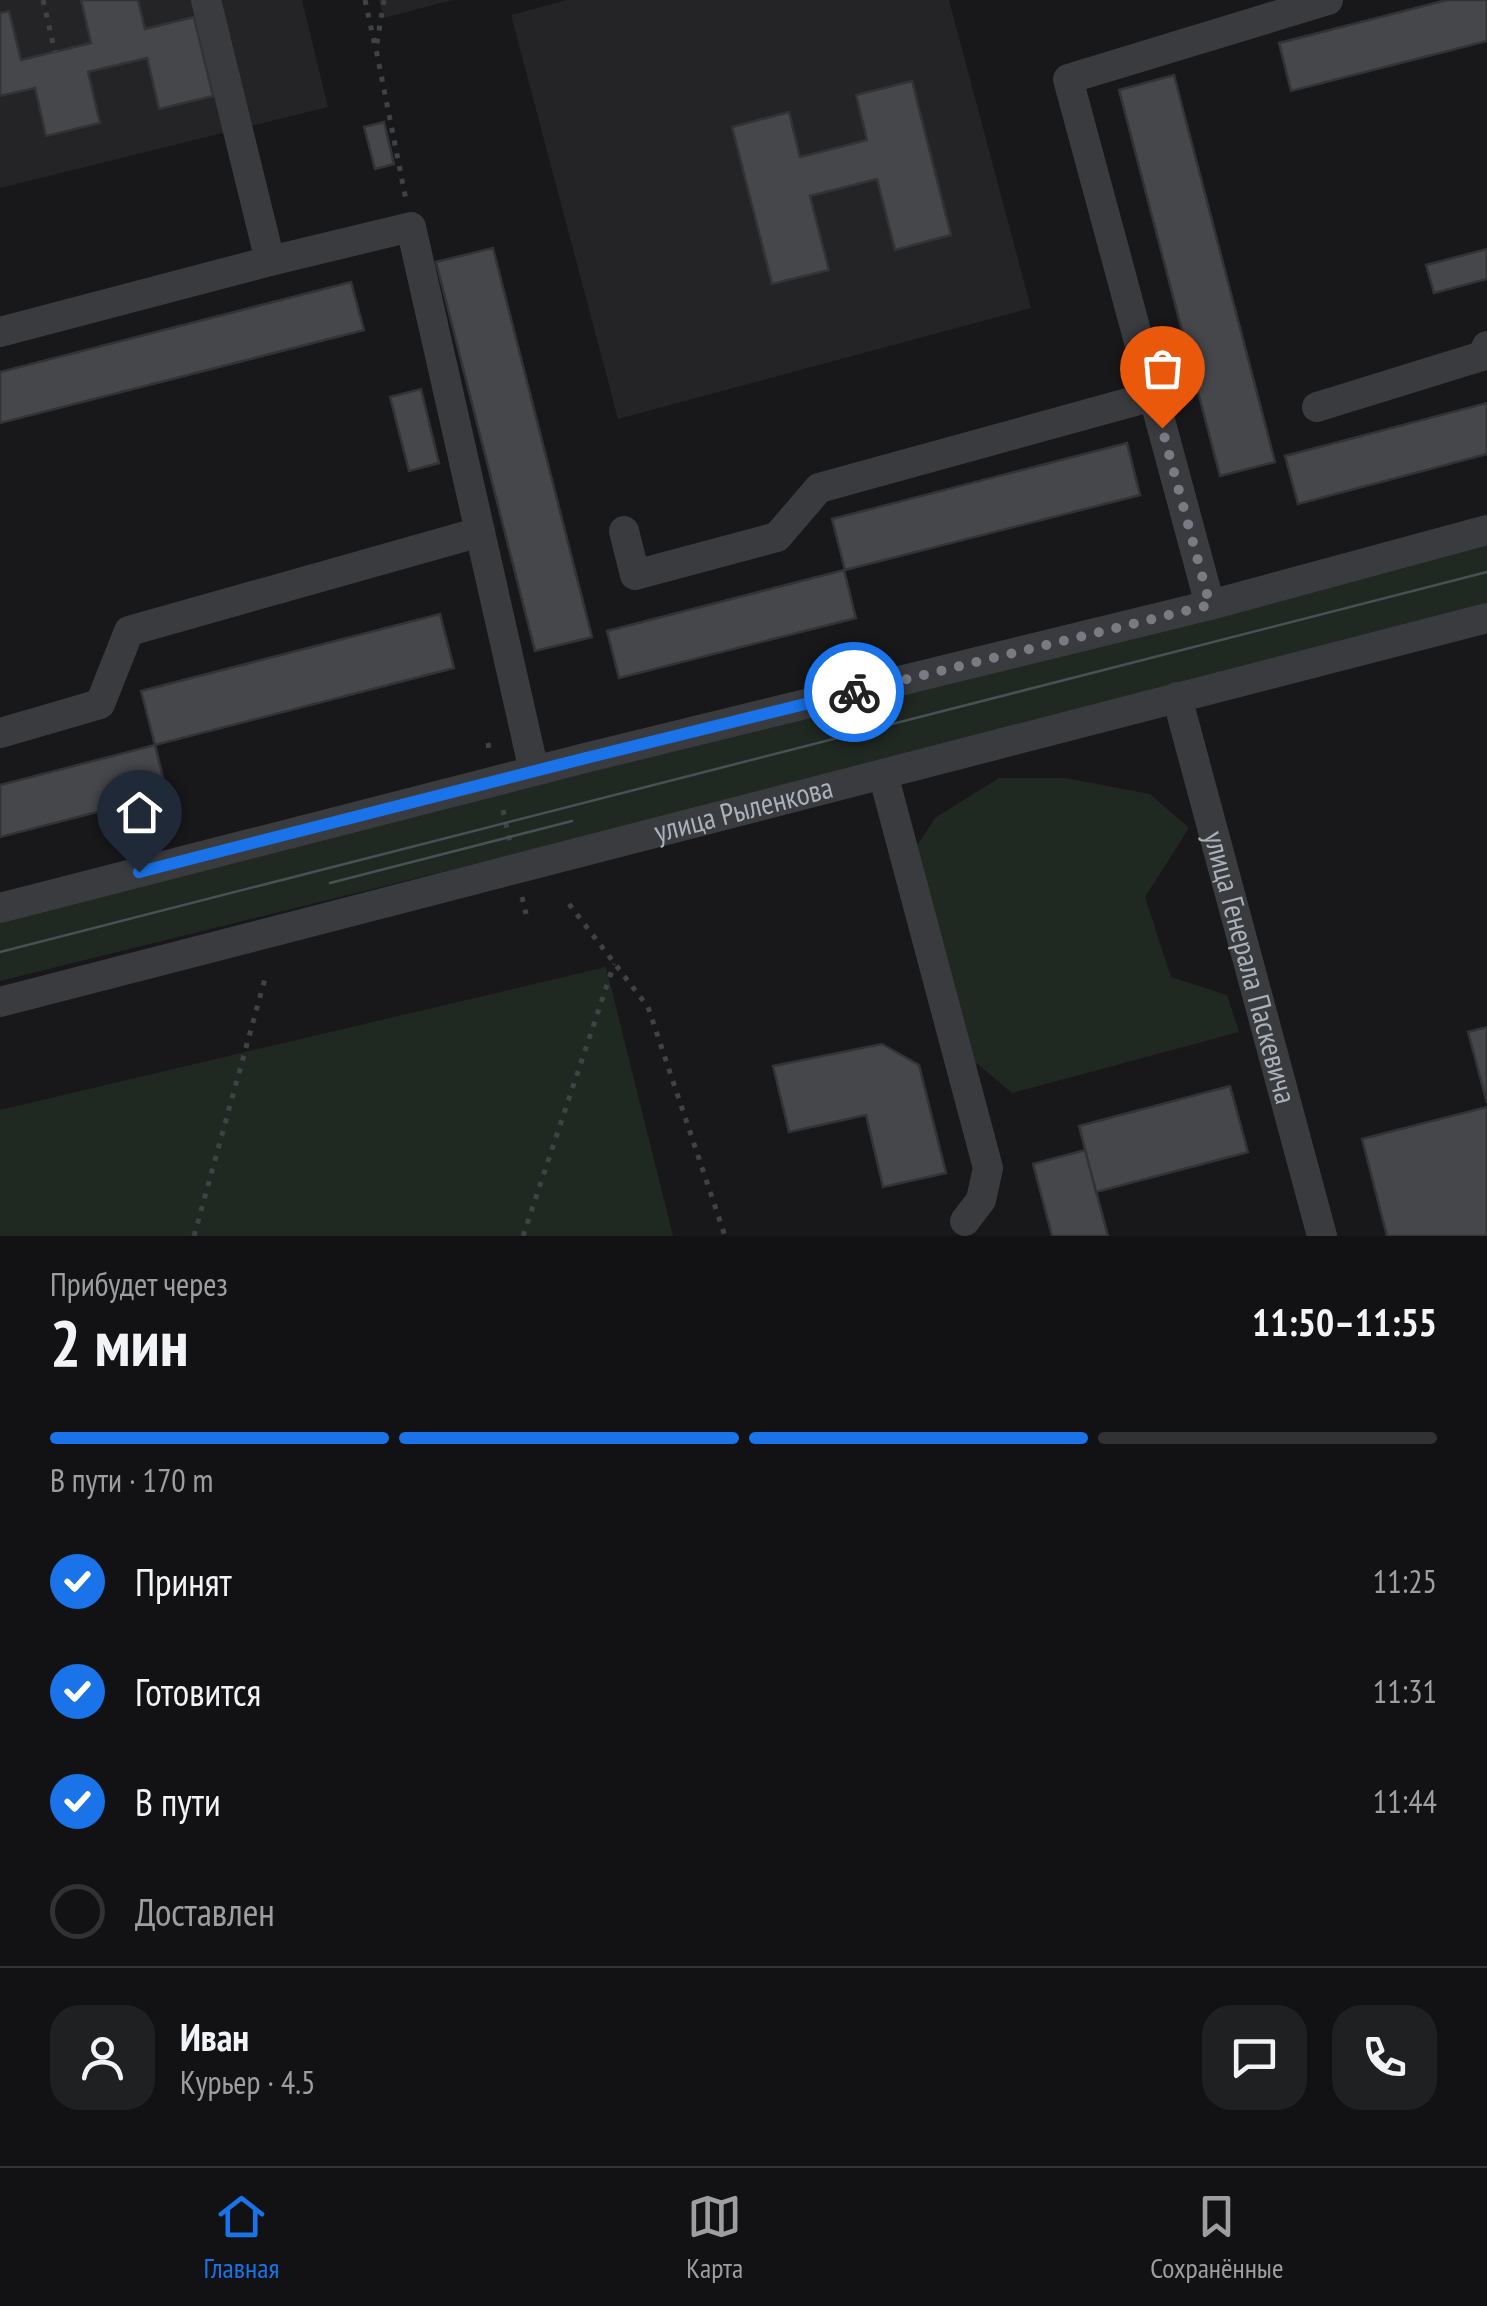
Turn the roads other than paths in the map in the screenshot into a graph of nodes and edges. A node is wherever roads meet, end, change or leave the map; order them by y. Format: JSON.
{"nodes":[{"id":1,"x":206,"y":0,"type":"edge"},
{"id":2,"x":1328,"y":0,"type":"edge"},
{"id":3,"x":270,"y":261,"type":"junction"},
{"id":4,"x":0,"y":332,"type":"edge"},
{"id":5,"x":1487,"y":346,"type":"edge"},
{"id":6,"x":1153,"y":396,"type":"junction"},
{"id":7,"x":1316,"y":407,"type":"dead end"},
{"id":8,"x":624,"y":530,"type":"dead end"},
{"id":9,"x":1487,"y":530,"type":"edge"},
{"id":10,"x":480,"y":532,"type":"junction"},
{"id":11,"x":1210,"y":605,"type":"junction"},
{"id":12,"x":1487,"y":618,"type":"edge"},
{"id":13,"x":1177,"y":698,"type":"junction"},
{"id":14,"x":0,"y":733,"type":"edge"},
{"id":15,"x":534,"y":771,"type":"junction"},
{"id":16,"x":883,"y":774,"type":"junction"},
{"id":17,"x":0,"y":908,"type":"edge"},
{"id":18,"x":0,"y":1002,"type":"edge"},
{"id":19,"x":965,"y":1222,"type":"dead end"},
{"id":20,"x":1322,"y":1236,"type":"edge"}],
"edges":[{"from":1,"to":3,"type":"street"},
{"from":2,"to":6,"type":"street"},
{"from":3,"to":4,"type":"street"},
{"from":3,"to":10,"type":"street"},
{"from":5,"to":7,"type":"street"},
{"from":6,"to":8,"type":"street"},
{"from":6,"to":11,"type":"street"},
{"from":9,"to":11,"type":"street"},
{"from":10,"to":14,"type":"street"},
{"from":10,"to":15,"type":"street"},
{"from":11,"to":15,"type":"street"},
{"from":12,"to":13,"type":"street","name":"улица Рыленкова"},
{"from":13,"to":16,"type":"street","name":"улица Рыленкова"},
{"from":13,"to":20,"type":"street","name":"улица Генерала Паскевича"},
{"from":15,"to":17,"type":"street"},
{"from":16,"to":18,"type":"street","name":"улица Рыленкова"},
{"from":16,"to":19,"type":"street"}]}
